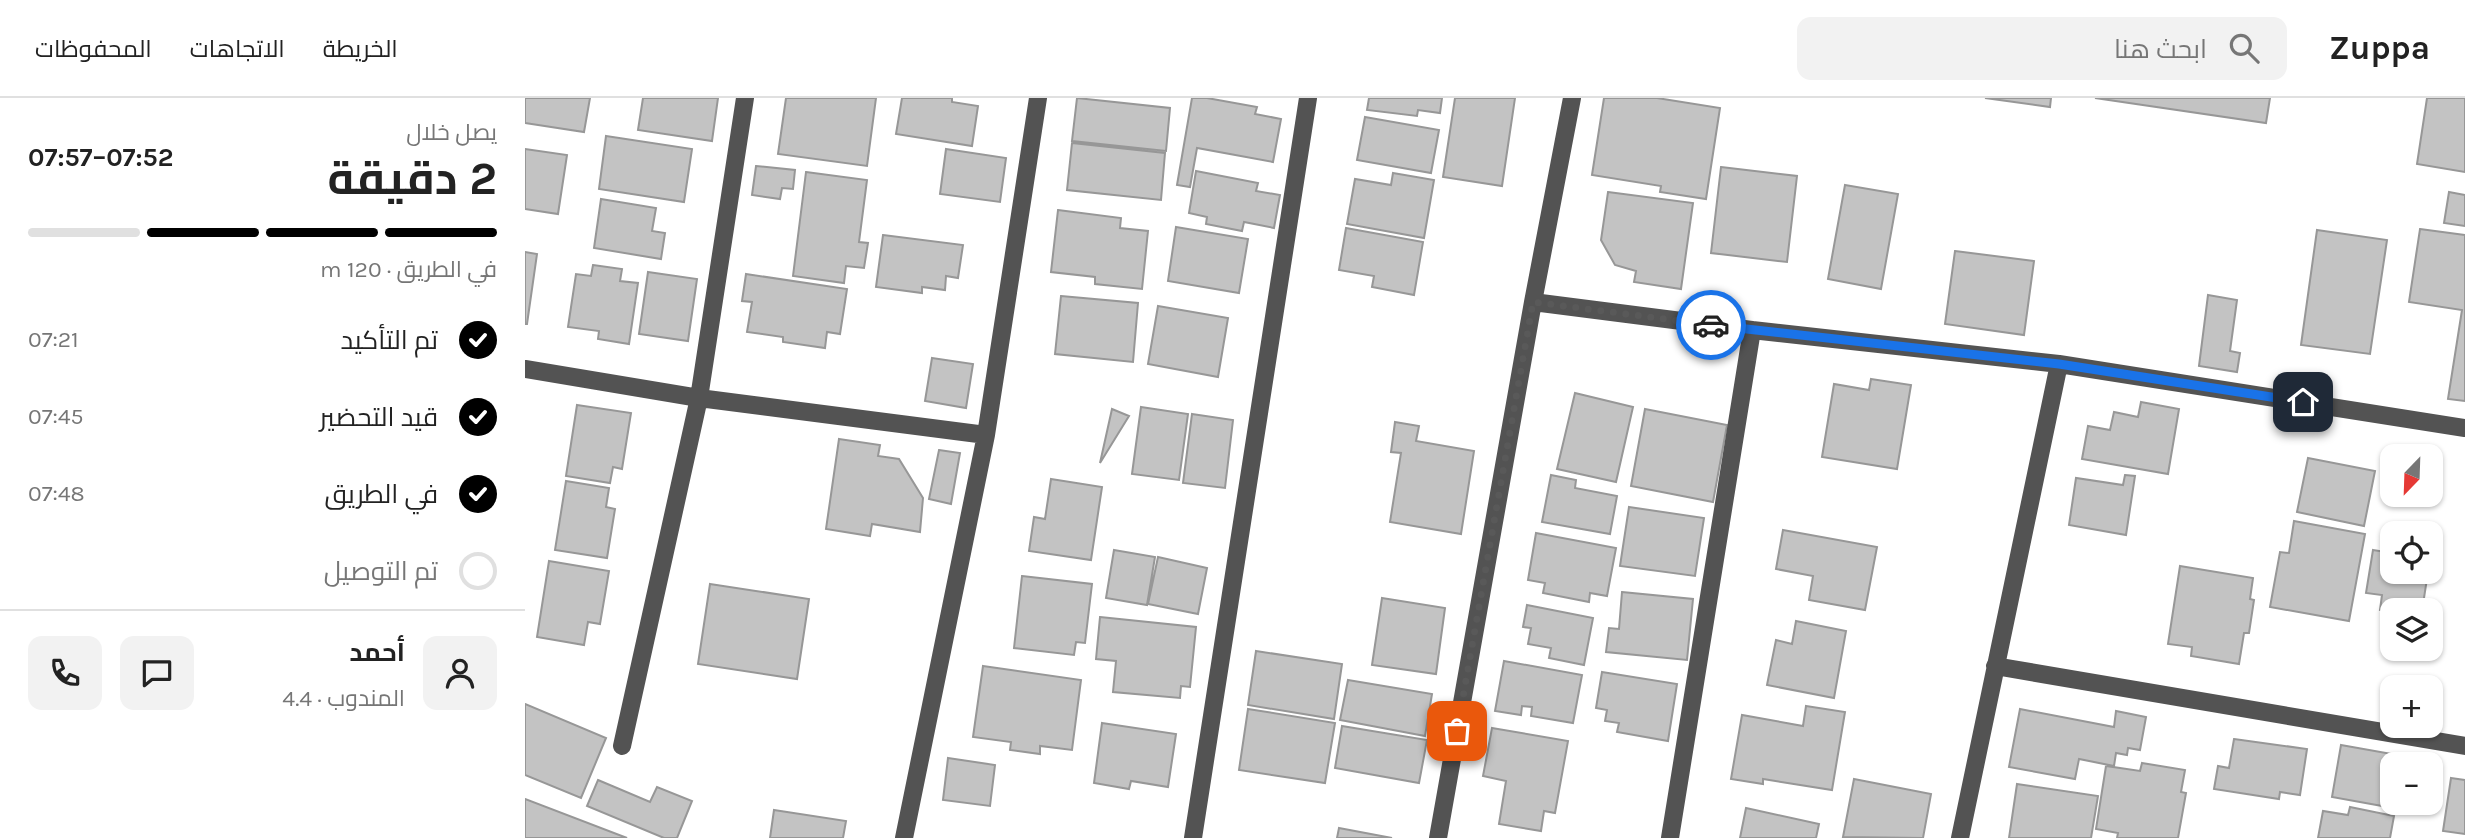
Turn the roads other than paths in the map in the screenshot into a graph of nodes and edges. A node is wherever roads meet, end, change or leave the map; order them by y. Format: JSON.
{"nodes":[{"id":1,"x":745,"y":98,"type":"edge"},
{"id":2,"x":1038,"y":98,"type":"edge"},
{"id":3,"x":1308,"y":98,"type":"edge"},
{"id":4,"x":1571,"y":98,"type":"edge"},
{"id":5,"x":1533,"y":302,"type":"junction"},
{"id":6,"x":1752,"y":330,"type":"junction"},
{"id":7,"x":2059,"y":364,"type":"junction"},
{"id":8,"x":525,"y":369,"type":"edge"},
{"id":9,"x":699,"y":398,"type":"junction"},
{"id":10,"x":2465,"y":428,"type":"edge"},
{"id":11,"x":986,"y":435,"type":"junction"},
{"id":12,"x":1995,"y":666,"type":"junction"},
{"id":13,"x":622,"y":746,"type":"dead end"},
{"id":14,"x":2465,"y":746,"type":"edge"},
{"id":15,"x":905,"y":838,"type":"edge"},
{"id":16,"x":1193,"y":838,"type":"edge"},
{"id":17,"x":1438,"y":838,"type":"edge"},
{"id":18,"x":1670,"y":838,"type":"edge"},
{"id":19,"x":1960,"y":838,"type":"edge"}],
"edges":[{"from":1,"to":9,"type":"street"},
{"from":2,"to":11,"type":"street"},
{"from":3,"to":16,"type":"street"},
{"from":4,"to":5,"type":"street"},
{"from":5,"to":6,"type":"street"},
{"from":5,"to":17,"type":"street"},
{"from":6,"to":7,"type":"street"},
{"from":6,"to":18,"type":"street"},
{"from":7,"to":10,"type":"street"},
{"from":7,"to":12,"type":"street"},
{"from":8,"to":9,"type":"street"},
{"from":9,"to":11,"type":"street"},
{"from":9,"to":13,"type":"street"},
{"from":11,"to":15,"type":"street"},
{"from":12,"to":14,"type":"street"},
{"from":12,"to":19,"type":"street"}]}
